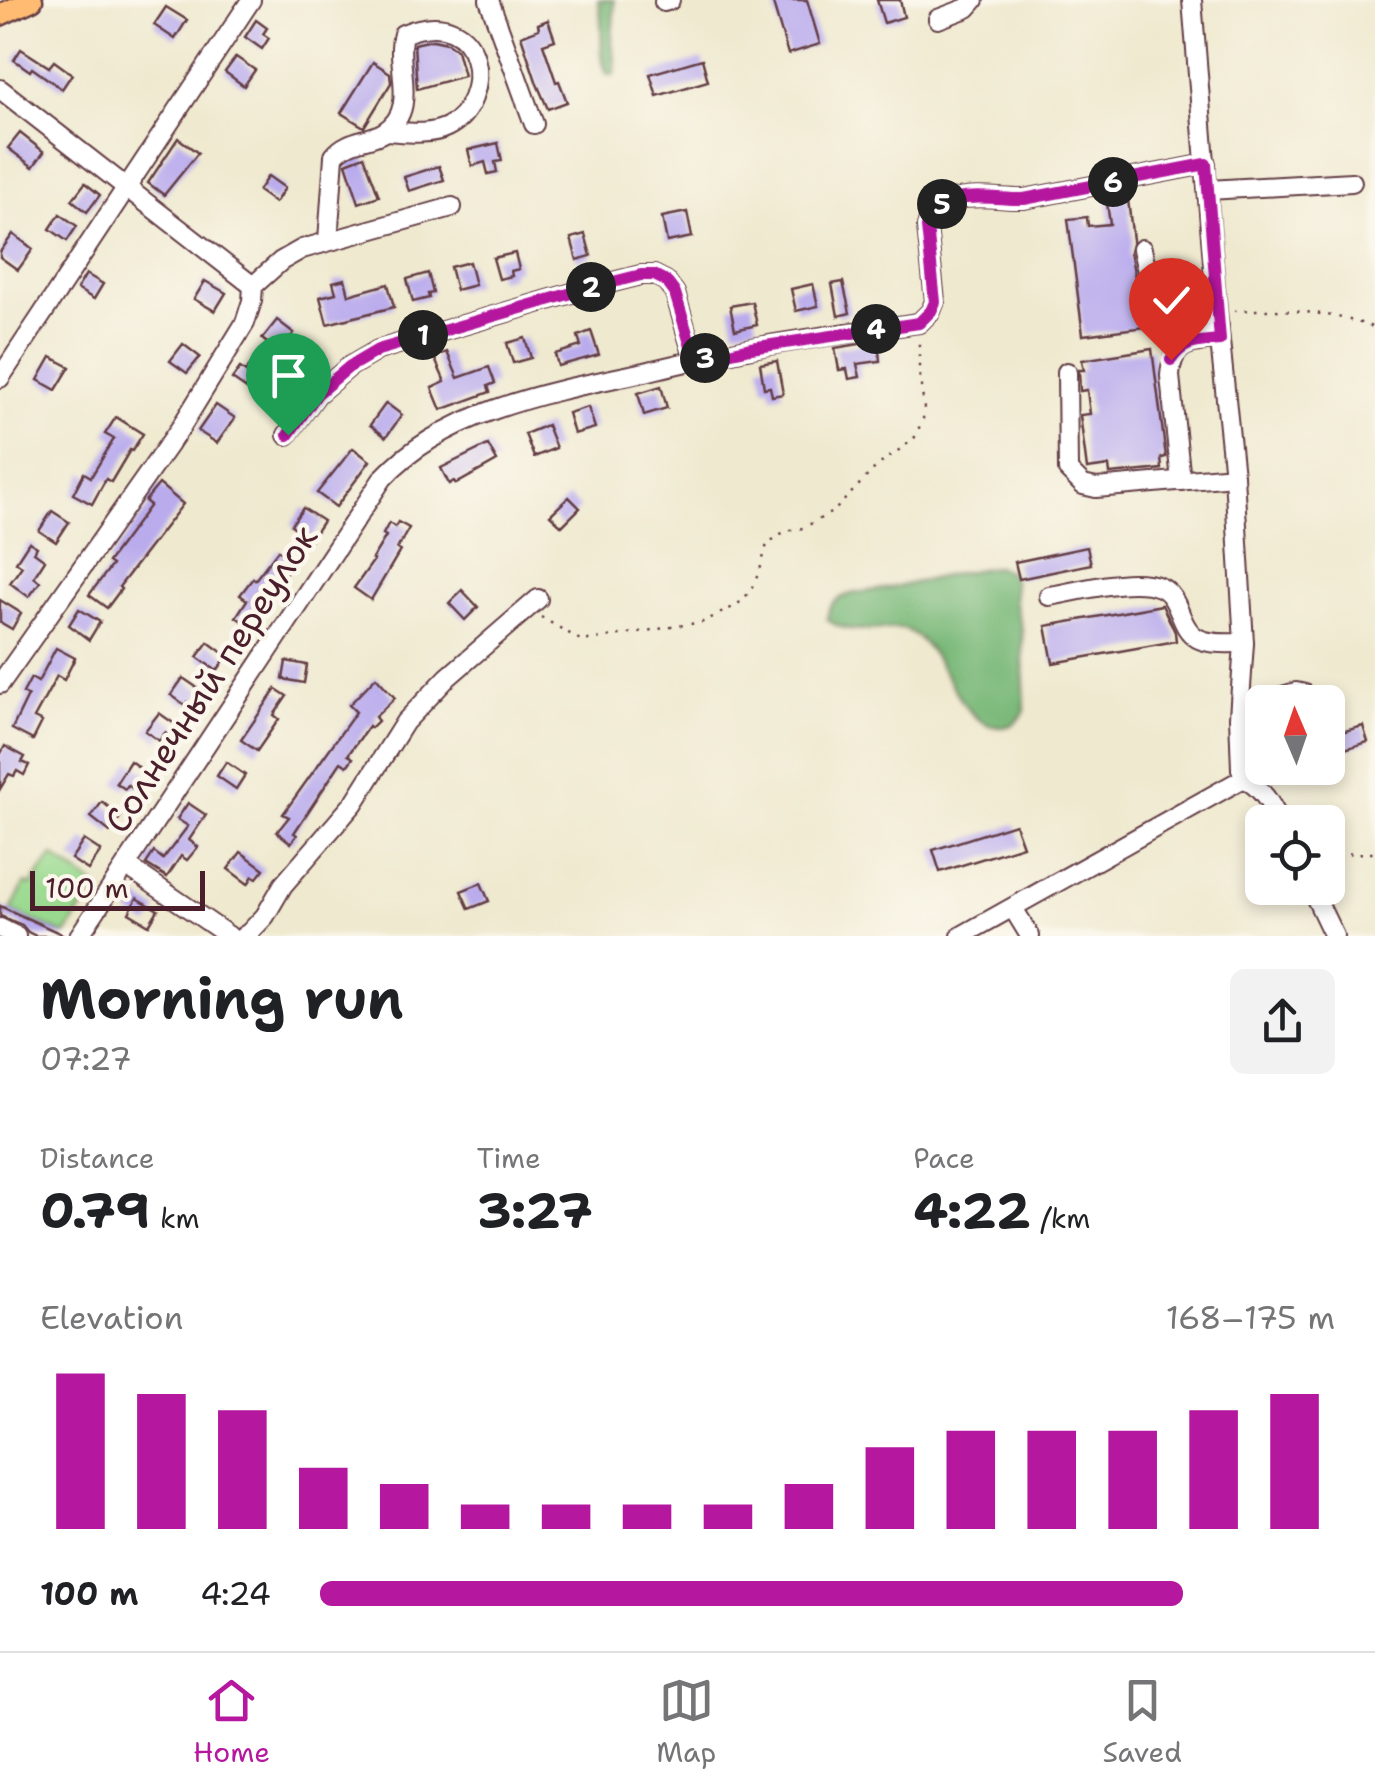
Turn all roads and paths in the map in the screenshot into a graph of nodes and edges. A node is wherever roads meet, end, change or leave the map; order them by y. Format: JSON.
{"nodes":[{"id":1,"x":32,"y":0,"type":"edge"},
{"id":2,"x":251,"y":0,"type":"edge"},
{"id":3,"x":489,"y":0,"type":"edge"},
{"id":4,"x":974,"y":0,"type":"edge"},
{"id":5,"x":1192,"y":0,"type":"edge"},
{"id":6,"x":0,"y":15,"type":"edge"},
{"id":7,"x":938,"y":19,"type":"dead end"},
{"id":8,"x":0,"y":89,"type":"edge"},
{"id":9,"x":534,"y":124,"type":"dead end"},
{"id":10,"x":386,"y":131,"type":"junction"},
{"id":11,"x":1206,"y":164,"type":"junction"},
{"id":12,"x":1352,"y":182,"type":"dead end"},
{"id":13,"x":126,"y":189,"type":"junction"},
{"id":14,"x":1208,"y":190,"type":"junction"},
{"id":15,"x":452,"y":208,"type":"dead end"},
{"id":16,"x":328,"y":241,"type":"junction"},
{"id":17,"x":1142,"y":249,"type":"dead end"},
{"id":18,"x":254,"y":286,"type":"junction"},
{"id":19,"x":919,"y":323,"type":"junction"},
{"id":20,"x":1219,"y":326,"type":"junction"},
{"id":21,"x":1375,"y":328,"type":"edge"},
{"id":22,"x":695,"y":360,"type":"junction"},
{"id":23,"x":1067,"y":372,"type":"dead end"},
{"id":24,"x":0,"y":378,"type":"edge"},
{"id":25,"x":288,"y":435,"type":"dead end"},
{"id":26,"x":1234,"y":476,"type":"junction"},
{"id":27,"x":1181,"y":481,"type":"junction"},
{"id":28,"x":1049,"y":596,"type":"dead end"},
{"id":29,"x":532,"y":604,"type":"joint"},
{"id":30,"x":1244,"y":643,"type":"junction"},
{"id":31,"x":0,"y":684,"type":"edge"},
{"id":32,"x":1245,"y":707,"type":"edge"},
{"id":33,"x":1240,"y":708,"type":"junction"},
{"id":34,"x":1245,"y":771,"type":"edge"},
{"id":35,"x":1242,"y":773,"type":"junction"},
{"id":36,"x":1272,"y":805,"type":"edge"},
{"id":37,"x":1375,"y":853,"type":"edge"},
{"id":38,"x":1345,"y":854,"type":"edge"},
{"id":39,"x":127,"y":866,"type":"junction"},
{"id":40,"x":1319,"y":905,"type":"edge"},
{"id":41,"x":1014,"y":908,"type":"junction"},
{"id":42,"x":0,"y":928,"type":"edge"},
{"id":43,"x":16,"y":936,"type":"edge"},
{"id":44,"x":79,"y":936,"type":"edge"},
{"id":45,"x":229,"y":936,"type":"edge"},
{"id":46,"x":244,"y":936,"type":"edge"},
{"id":47,"x":961,"y":936,"type":"edge"},
{"id":48,"x":1030,"y":936,"type":"edge"},
{"id":49,"x":1334,"y":936,"type":"edge"}],
"edges":[{"from":1,"to":6,"type":"main road"},
{"from":2,"to":13,"type":"street"},
{"from":3,"to":9,"type":"street"},
{"from":4,"to":7,"type":"street"},
{"from":5,"to":11,"type":"street"},
{"from":8,"to":13,"type":"street"},
{"from":10,"to":10,"type":"street"},
{"from":10,"to":16,"type":"street"},
{"from":11,"to":14,"type":"street"},
{"from":11,"to":19,"type":"street"},
{"from":12,"to":14,"type":"street"},
{"from":13,"to":18,"type":"street"},
{"from":13,"to":24,"type":"street"},
{"from":14,"to":20,"type":"street"},
{"from":15,"to":16,"type":"street"},
{"from":16,"to":18,"type":"street"},
{"from":17,"to":20,"type":"street"},
{"from":18,"to":31,"type":"street"},
{"from":19,"to":22,"type":"street","name":"Солнечный переулок"},
{"from":19,"to":29,"type":"path"},
{"from":20,"to":21,"type":"path"},
{"from":20,"to":26,"type":"street"},
{"from":20,"to":27,"type":"street"},
{"from":22,"to":25,"type":"street"},
{"from":22,"to":39,"type":"street","name":"Солнечный переулок"},
{"from":23,"to":27,"type":"street"},
{"from":26,"to":27,"type":"street"},
{"from":26,"to":30,"type":"street"},
{"from":28,"to":30,"type":"street"},
{"from":29,"to":46,"type":"street"},
{"from":30,"to":33,"type":"street"},
{"from":32,"to":33,"type":"street"},
{"from":33,"to":35,"type":"street"},
{"from":34,"to":35,"type":"street"},
{"from":35,"to":36,"type":"street"},
{"from":35,"to":41,"type":"street"},
{"from":37,"to":38,"type":"path"},
{"from":39,"to":44,"type":"street","name":"Солнечный переулок"},
{"from":39,"to":45,"type":"street"},
{"from":40,"to":49,"type":"street"},
{"from":41,"to":47,"type":"street"},
{"from":41,"to":48,"type":"street"},
{"from":42,"to":43,"type":"street"}]}
